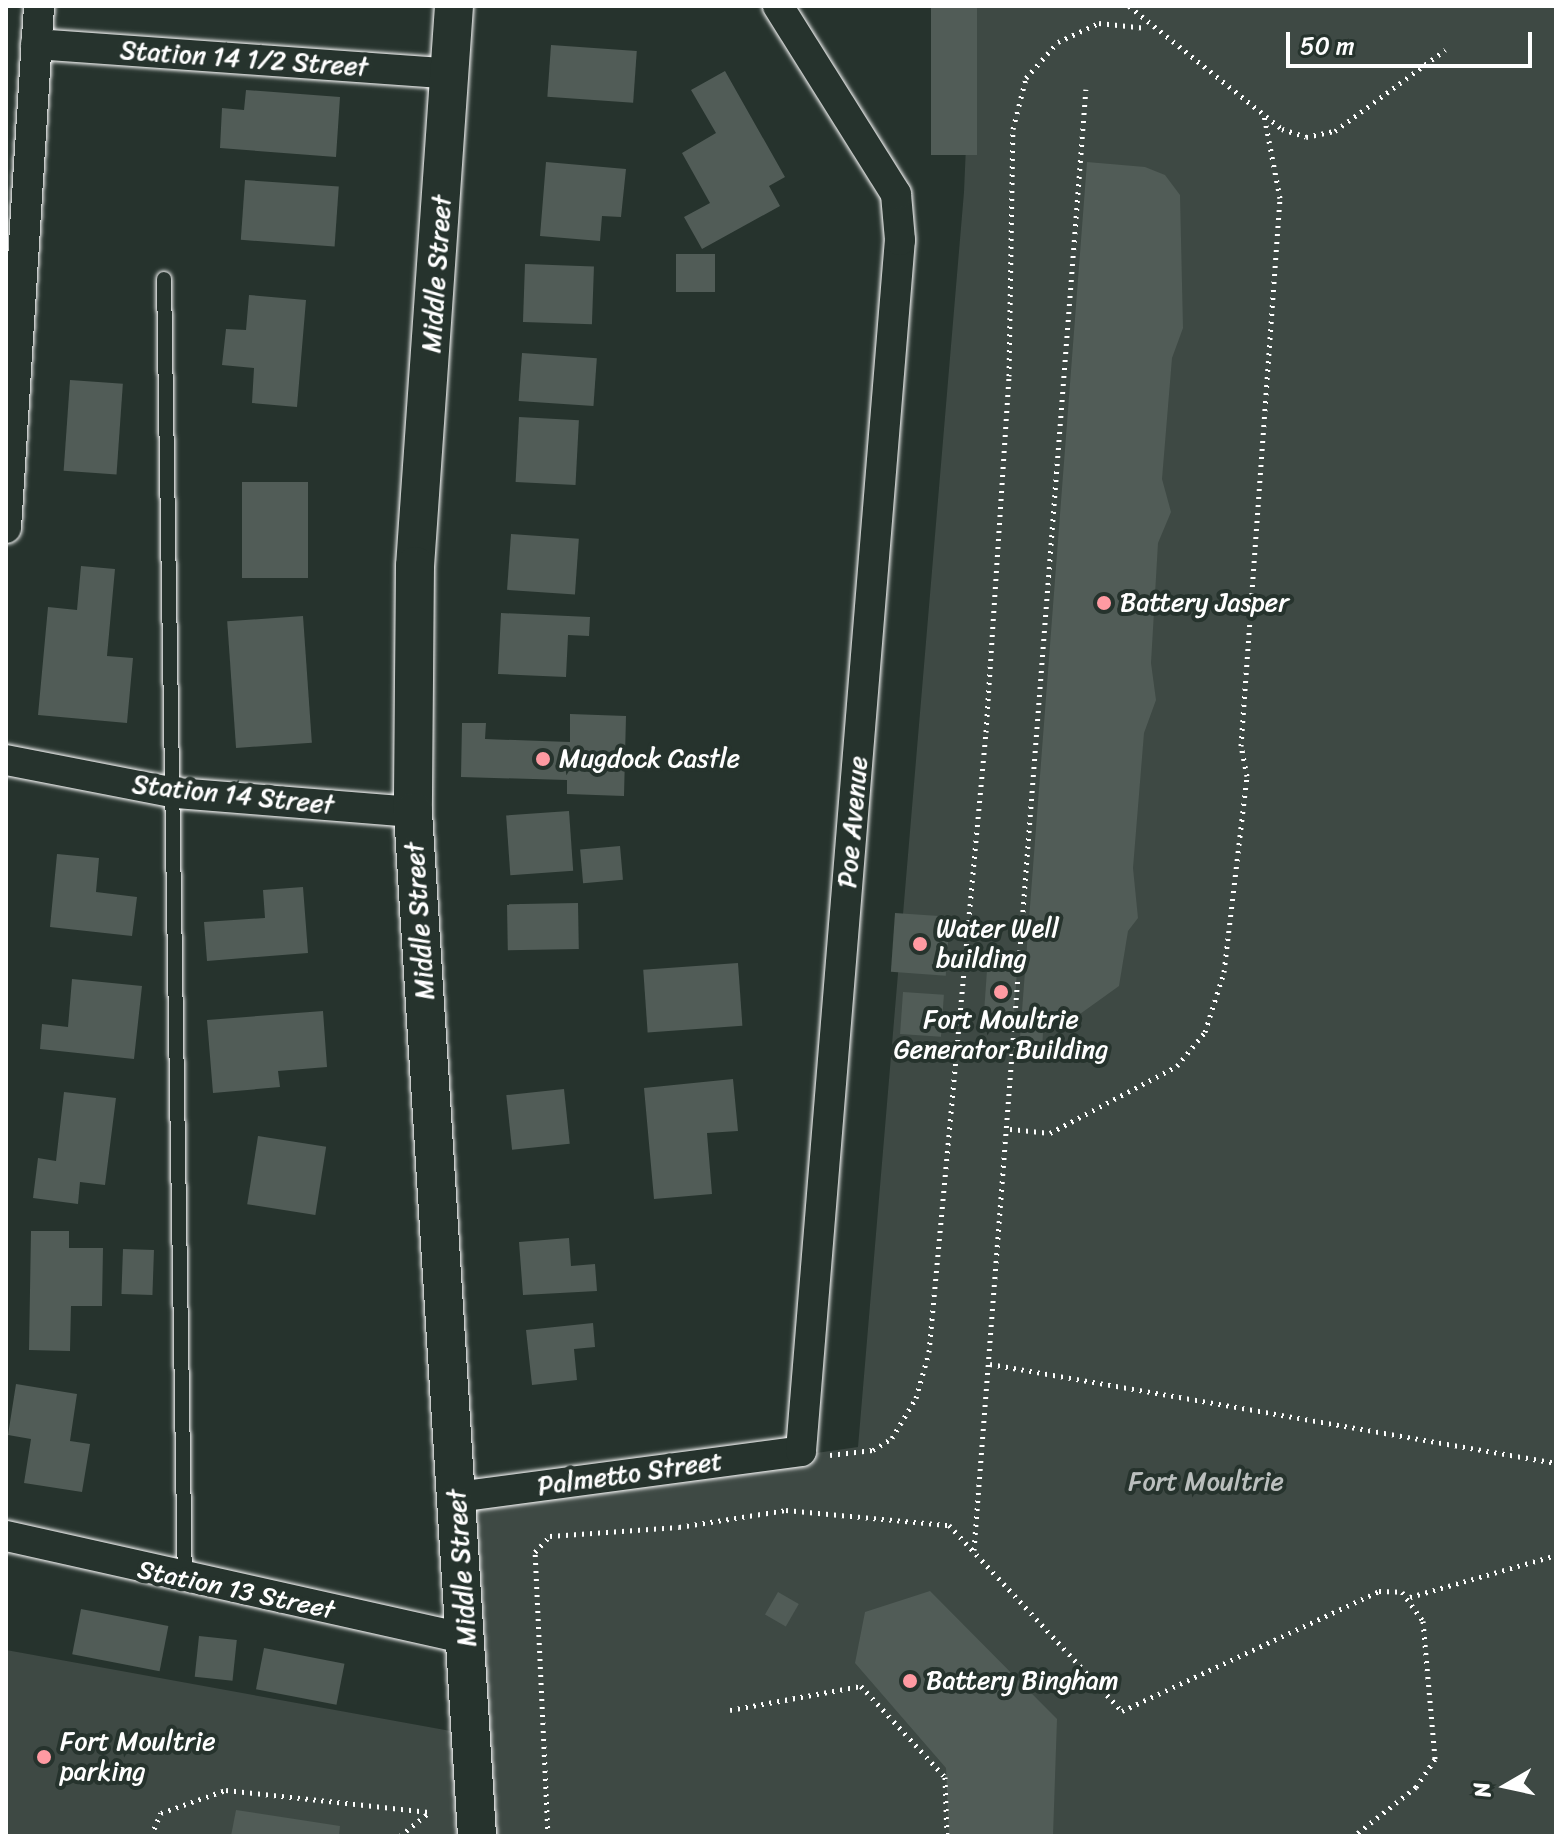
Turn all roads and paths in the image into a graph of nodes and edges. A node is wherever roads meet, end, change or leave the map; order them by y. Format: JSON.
{"nodes":[{"id":1,"x":39,"y":6,"type":"edge"},
{"id":2,"x":454,"y":6,"type":"edge"},
{"id":3,"x":778,"y":6,"type":"edge"},
{"id":4,"x":1129,"y":6,"type":"edge"},
{"id":5,"x":1147,"y":28,"type":"junction"},
{"id":6,"x":36,"y":44,"type":"junction"},
{"id":7,"x":1445,"y":50,"type":"dead end"},
{"id":8,"x":451,"y":74,"type":"junction"},
{"id":9,"x":1086,"y":89,"type":"dead end"},
{"id":10,"x":1264,"y":115,"type":"junction"},
{"id":11,"x":164,"y":279,"type":"dead end"},
{"id":12,"x":6,"y":528,"type":"edge"},
{"id":13,"x":6,"y":760,"type":"edge"},
{"id":14,"x":176,"y":793,"type":"junction"},
{"id":15,"x":413,"y":812,"type":"junction"},
{"id":16,"x":1010,"y":1129,"type":"junction"},
{"id":17,"x":990,"y":1364,"type":"junction"},
{"id":18,"x":801,"y":1451,"type":"junction"},
{"id":19,"x":1556,"y":1463,"type":"edge"},
{"id":20,"x":458,"y":1497,"type":"junction"},
{"id":21,"x":6,"y":1536,"type":"edge"},
{"id":22,"x":974,"y":1551,"type":"junction"},
{"id":23,"x":1556,"y":1555,"type":"edge"},
{"id":24,"x":185,"y":1580,"type":"junction"},
{"id":25,"x":1410,"y":1597,"type":"junction"},
{"id":26,"x":467,"y":1639,"type":"junction"},
{"id":27,"x":730,"y":1710,"type":"dead end"},
{"id":28,"x":151,"y":1836,"type":"edge"},
{"id":29,"x":400,"y":1836,"type":"edge"},
{"id":30,"x":477,"y":1836,"type":"edge"},
{"id":31,"x":548,"y":1836,"type":"edge"},
{"id":32,"x":947,"y":1836,"type":"edge"},
{"id":33,"x":1354,"y":1836,"type":"edge"}],
"edges":[{"from":1,"to":6,"type":"street"},
{"from":2,"to":8,"type":"street","name":"Middle Street"},
{"from":3,"to":18,"type":"street","name":"Poe Avenue"},
{"from":4,"to":5,"type":"path"},
{"from":5,"to":10,"type":"path"},
{"from":5,"to":18,"type":"path"},
{"from":6,"to":8,"type":"street","name":"Station 14 1/2 Street"},
{"from":6,"to":12,"type":"street"},
{"from":7,"to":10,"type":"path"},
{"from":8,"to":15,"type":"street","name":"Middle Street"},
{"from":9,"to":16,"type":"path"},
{"from":10,"to":16,"type":"path"},
{"from":11,"to":14,"type":"lane"},
{"from":13,"to":14,"type":"street","name":"Station 14 Street"},
{"from":14,"to":15,"type":"street","name":"Station 14 Street"},
{"from":14,"to":24,"type":"lane"},
{"from":15,"to":20,"type":"street","name":"Middle Street"},
{"from":16,"to":17,"type":"path"},
{"from":17,"to":19,"type":"path"},
{"from":17,"to":22,"type":"path"},
{"from":18,"to":20,"type":"street","name":"Palmetto Street"},
{"from":20,"to":26,"type":"street","name":"Middle Street"},
{"from":21,"to":24,"type":"street","name":"Station 13 Street"},
{"from":22,"to":25,"type":"path"},
{"from":22,"to":31,"type":"path"},
{"from":23,"to":25,"type":"path"},
{"from":24,"to":26,"type":"street","name":"Station 13 Street"},
{"from":25,"to":33,"type":"path"},
{"from":26,"to":30,"type":"street","name":"Middle Street"},
{"from":27,"to":32,"type":"path"},
{"from":28,"to":29,"type":"path"}]}
